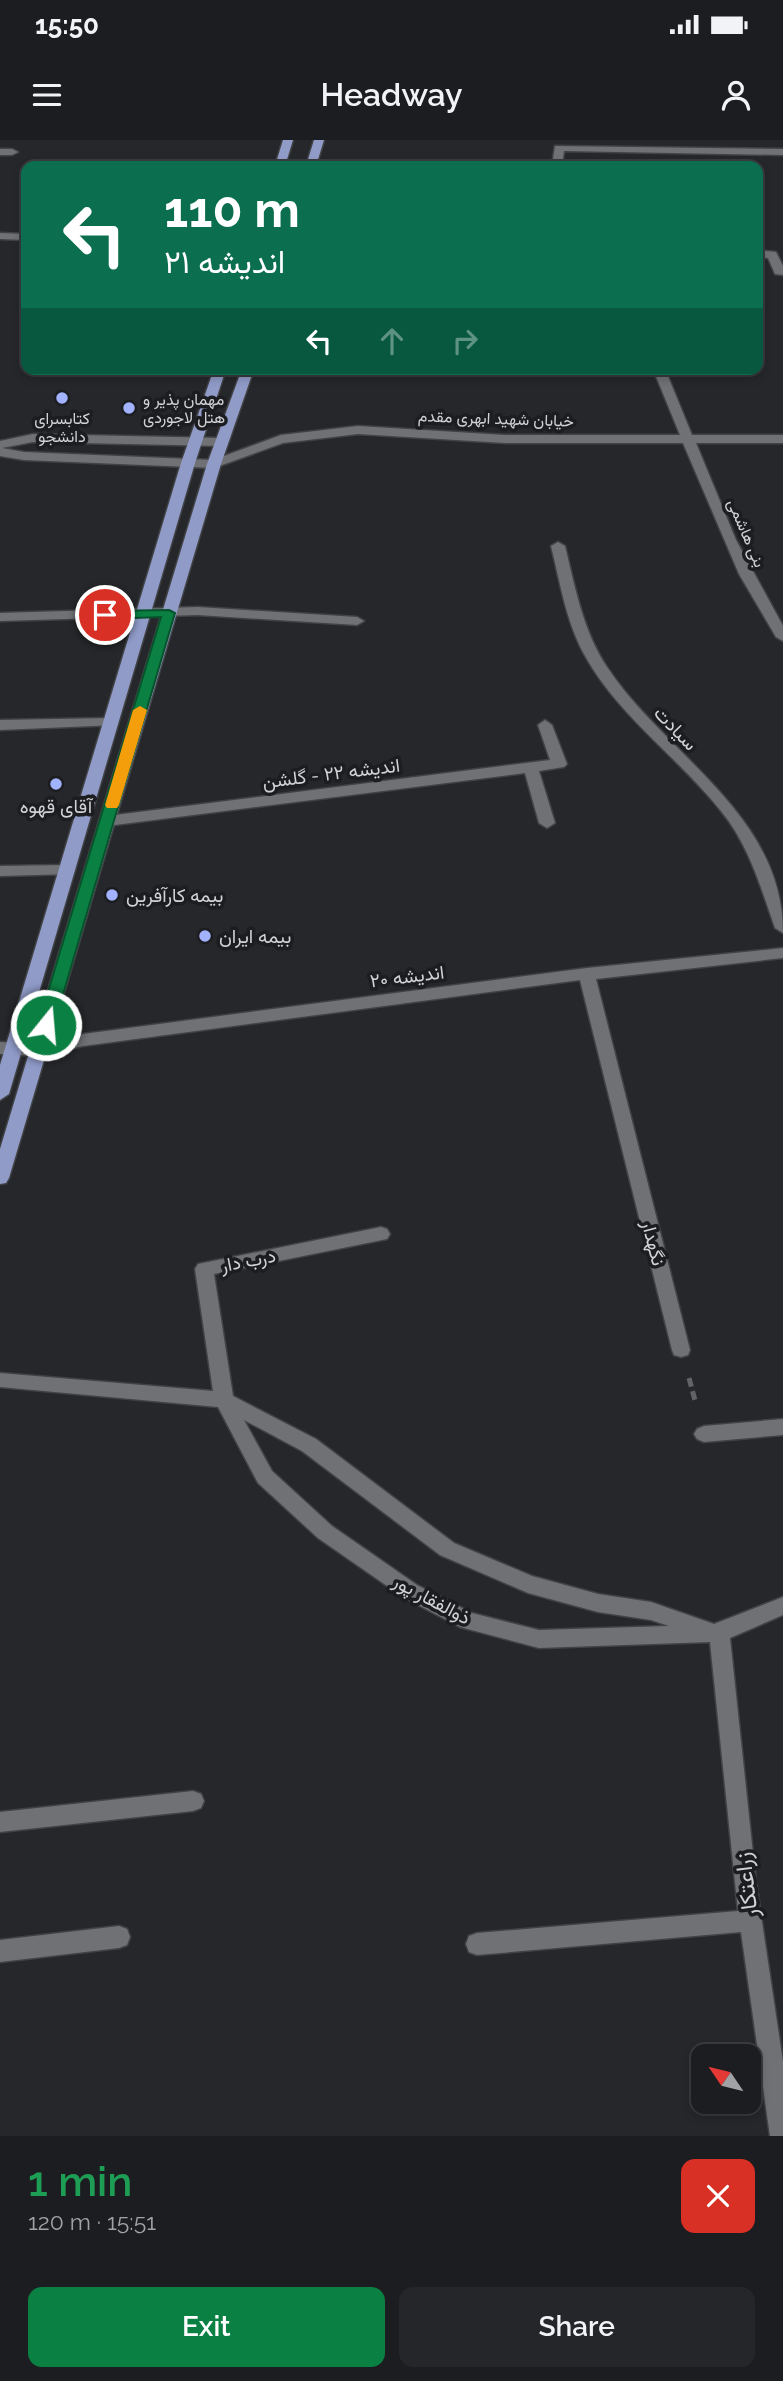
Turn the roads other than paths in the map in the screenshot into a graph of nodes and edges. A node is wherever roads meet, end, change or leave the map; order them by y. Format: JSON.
{"nodes":[{"id":1,"x":288,"y":140,"type":"edge"},
{"id":2,"x":319,"y":140,"type":"edge"},
{"id":3,"x":783,"y":152,"type":"edge"},
{"id":4,"x":282,"y":161,"type":"edge"},
{"id":5,"x":313,"y":161,"type":"edge"},
{"id":6,"x":558,"y":161,"type":"edge"},
{"id":7,"x":0,"y":236,"type":"edge"},
{"id":8,"x":21,"y":237,"type":"edge"},
{"id":9,"x":763,"y":254,"type":"edge"},
{"id":10,"x":783,"y":271,"type":"edge"},
{"id":11,"x":218,"y":375,"type":"edge"},
{"id":12,"x":246,"y":375,"type":"edge"},
{"id":13,"x":662,"y":375,"type":"edge"},
{"id":14,"x":689,"y":438,"type":"junction"},
{"id":15,"x":783,"y":439,"type":"edge"},
{"id":16,"x":194,"y":442,"type":"junction"},
{"id":17,"x":221,"y":442,"type":"junction"},
{"id":18,"x":0,"y":445,"type":"edge"},
{"id":19,"x":0,"y":452,"type":"edge"},
{"id":20,"x":188,"y":463,"type":"junction"},
{"id":21,"x":214,"y":464,"type":"junction"},
{"id":22,"x":558,"y":546,"type":"dead end"},
{"id":23,"x":169,"y":613,"type":"junction"},
{"id":24,"x":143,"y":614,"type":"junction"},
{"id":25,"x":0,"y":617,"type":"edge"},
{"id":26,"x":356,"y":621,"type":"dead end"},
{"id":27,"x":783,"y":637,"type":"edge"},
{"id":28,"x":111,"y":722,"type":"junction"},
{"id":29,"x":0,"y":725,"type":"edge"},
{"id":30,"x":545,"y":725,"type":"dead end"},
{"id":31,"x":531,"y":768,"type":"junction"},
{"id":32,"x":107,"y":821,"type":"junction"},
{"id":33,"x":547,"y":822,"type":"dead end"},
{"id":34,"x":67,"y":870,"type":"junction"},
{"id":35,"x":0,"y":871,"type":"edge"},
{"id":36,"x":783,"y":928,"type":"edge"},
{"id":37,"x":783,"y":953,"type":"edge"},
{"id":38,"x":587,"y":974,"type":"junction"},
{"id":39,"x":7,"y":1049,"type":"edge"},
{"id":40,"x":38,"y":1050,"type":"junction"},
{"id":41,"x":0,"y":1094,"type":"edge"},
{"id":42,"x":0,"y":1178,"type":"edge"},
{"id":43,"x":381,"y":1234,"type":"dead end"},
{"id":44,"x":681,"y":1350,"type":"road end"},
{"id":45,"x":0,"y":1380,"type":"edge"},
{"id":46,"x":224,"y":1400,"type":"junction"},
{"id":47,"x":783,"y":1427,"type":"edge"},
{"id":48,"x":704,"y":1434,"type":"road end"},
{"id":49,"x":783,"y":1606,"type":"edge"},
{"id":50,"x":719,"y":1633,"type":"junction"},
{"id":51,"x":192,"y":1801,"type":"dead end"},
{"id":52,"x":0,"y":1822,"type":"edge"},
{"id":53,"x":750,"y":1921,"type":"junction"},
{"id":54,"x":119,"y":1937,"type":"dead end"},
{"id":55,"x":477,"y":1944,"type":"dead end"},
{"id":56,"x":0,"y":1951,"type":"edge"},
{"id":57,"x":782,"y":2136,"type":"edge"}],
"edges":[{"from":1,"to":4,"type":"main road"},
{"from":2,"to":5,"type":"main road"},
{"from":3,"to":6,"type":"street"},
{"from":7,"to":8,"type":"street"},
{"from":9,"to":10,"type":"street"},
{"from":11,"to":16,"type":"main road"},
{"from":12,"to":17,"type":"main road"},
{"from":13,"to":14,"type":"street","name":"بنی هاشمی"},
{"from":14,"to":15,"type":"street","name":"خیابان شهید ابهری مقدم"},
{"from":14,"to":21,"type":"street","name":"خیابان شهید ابهری مقدم"},
{"from":14,"to":27,"type":"street","name":"بنی هاشمی"},
{"from":16,"to":17,"type":"street"},
{"from":16,"to":18,"type":"street"},
{"from":16,"to":20,"type":"main road"},
{"from":17,"to":21,"type":"main road"},
{"from":19,"to":20,"type":"street"},
{"from":20,"to":21,"type":"street"},
{"from":20,"to":24,"type":"main road"},
{"from":21,"to":23,"type":"main road"},
{"from":22,"to":36,"type":"street","name":"سیادت"},
{"from":23,"to":24,"type":"street"},
{"from":23,"to":26,"type":"street"},
{"from":23,"to":32,"type":"main road"},
{"from":24,"to":25,"type":"street"},
{"from":24,"to":28,"type":"main road"},
{"from":28,"to":29,"type":"street"},
{"from":28,"to":34,"type":"main road"},
{"from":30,"to":31,"type":"street","name":"اندیشه ۲۲ - گلشن"},
{"from":31,"to":32,"type":"street","name":"اندیشه ۲۲ - گلشن"},
{"from":31,"to":33,"type":"street"},
{"from":32,"to":40,"type":"main road"},
{"from":34,"to":35,"type":"street"},
{"from":34,"to":39,"type":"main road"},
{"from":37,"to":38,"type":"street","name":"اندیشه ۲۰"},
{"from":38,"to":40,"type":"street","name":"اندیشه ۲۰"},
{"from":38,"to":44,"type":"street","name":"نگهدار"},
{"from":39,"to":40,"type":"street","name":"اندیشه ۲۰"},
{"from":39,"to":41,"type":"main road"},
{"from":40,"to":42,"type":"main road"},
{"from":43,"to":46,"type":"street","name":"درب دار"},
{"from":45,"to":46,"type":"street"},
{"from":46,"to":50,"type":"street"},
{"from":46,"to":50,"type":"street","name":"ذوالفقار پور"},
{"from":47,"to":48,"type":"street"},
{"from":49,"to":50,"type":"street","name":"ذوالفقار پور"},
{"from":50,"to":53,"type":"street","name":"زراعتکار"},
{"from":51,"to":52,"type":"street"},
{"from":53,"to":55,"type":"street"},
{"from":53,"to":57,"type":"street","name":"زراعتکار"},
{"from":54,"to":56,"type":"street"}]}
